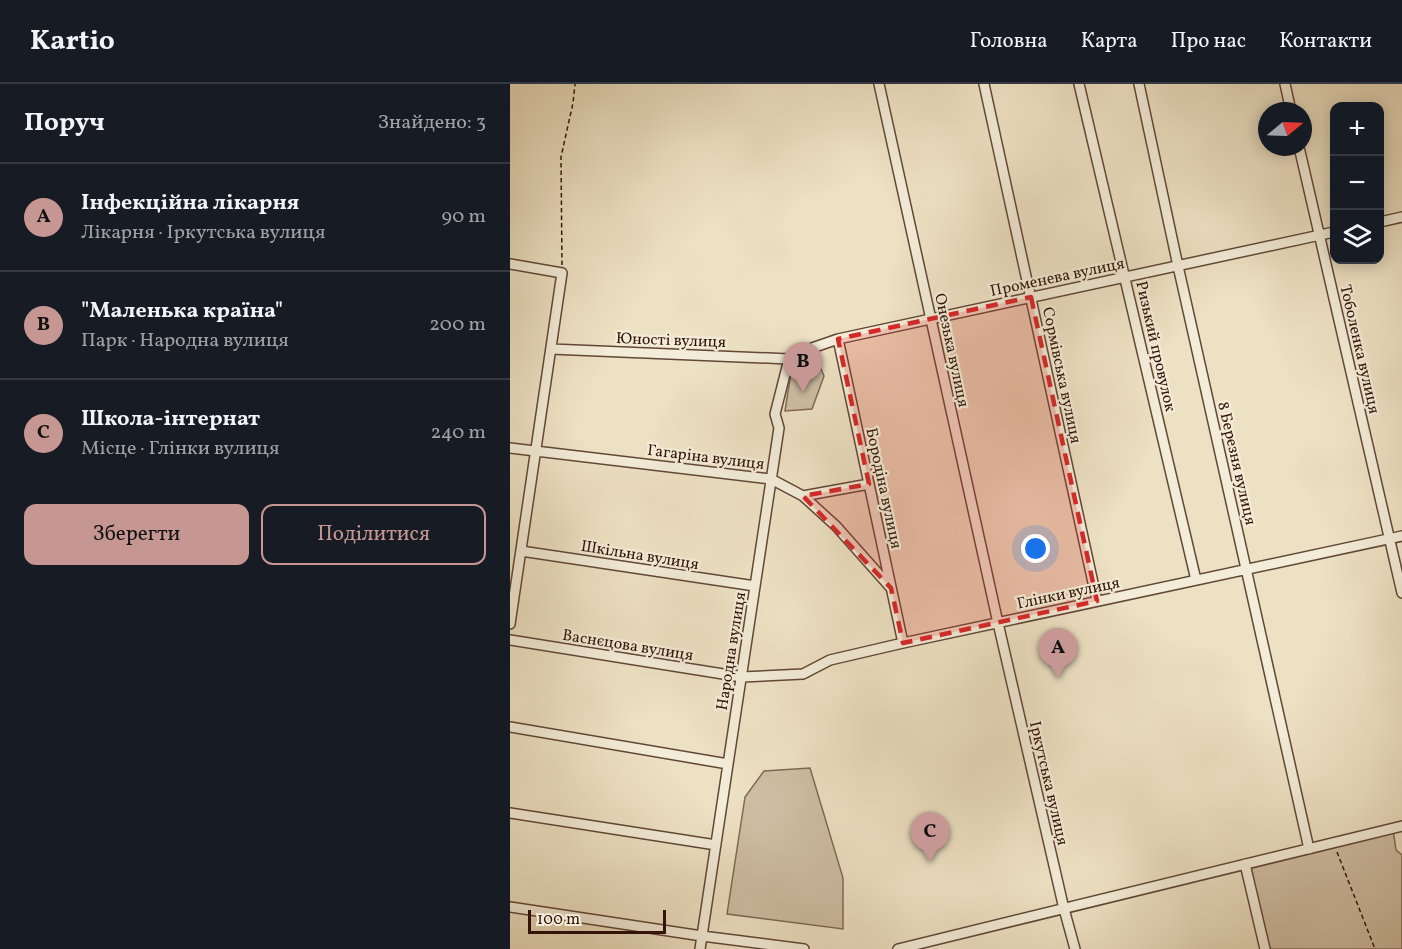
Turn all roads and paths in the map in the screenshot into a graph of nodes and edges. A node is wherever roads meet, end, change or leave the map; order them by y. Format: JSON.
{"nodes":[{"id":1,"x":575,"y":84,"type":"edge"},
{"id":2,"x":879,"y":84,"type":"edge"},
{"id":3,"x":984,"y":84,"type":"edge"},
{"id":4,"x":1079,"y":84,"type":"edge"},
{"id":5,"x":1139,"y":84,"type":"edge"},
{"id":6,"x":1285,"y":84,"type":"edge"},
{"id":7,"x":1289,"y":102,"type":"edge"},
{"id":8,"x":1301,"y":156,"type":"edge"},
{"id":9,"x":1402,"y":218,"type":"edge"},
{"id":10,"x":1384,"y":221,"type":"edge"},
{"id":11,"x":1330,"y":233,"type":"edge"},
{"id":12,"x":1320,"y":235,"type":"junction"},
{"id":13,"x":510,"y":264,"type":"edge"},
{"id":14,"x":1178,"y":266,"type":"junction"},
{"id":15,"x":562,"y":273,"type":"junction"},
{"id":16,"x":1125,"y":277,"type":"junction"},
{"id":17,"x":1031,"y":297,"type":"junction"},
{"id":18,"x":931,"y":319,"type":"junction"},
{"id":19,"x":838,"y":339,"type":"junction"},
{"id":20,"x":551,"y":349,"type":"junction"},
{"id":21,"x":789,"y":359,"type":"junction"},
{"id":22,"x":510,"y":448,"type":"edge"},
{"id":23,"x":536,"y":451,"type":"junction"},
{"id":24,"x":771,"y":479,"type":"junction"},
{"id":25,"x":869,"y":484,"type":"junction"},
{"id":26,"x":803,"y":496,"type":"junction"},
{"id":27,"x":1402,"y":536,"type":"edge"},
{"id":28,"x":1389,"y":538,"type":"junction"},
{"id":29,"x":521,"y":551,"type":"junction"},
{"id":30,"x":1246,"y":569,"type":"junction"},
{"id":31,"x":1196,"y":580,"type":"junction"},
{"id":32,"x":755,"y":586,"type":"junction"},
{"id":33,"x":891,"y":588,"type":"junction"},
{"id":34,"x":1402,"y":593,"type":"edge"},
{"id":35,"x":1097,"y":601,"type":"junction"},
{"id":36,"x":998,"y":623,"type":"junction"},
{"id":37,"x":510,"y":624,"type":"edge"},
{"id":38,"x":510,"y":640,"type":"edge"},
{"id":39,"x":903,"y":643,"type":"junction"},
{"id":40,"x":741,"y":677,"type":"junction"},
{"id":41,"x":510,"y":727,"type":"edge"},
{"id":42,"x":728,"y":764,"type":"junction"},
{"id":43,"x":510,"y":813,"type":"edge"},
{"id":44,"x":1402,"y":826,"type":"edge"},
{"id":45,"x":1334,"y":843,"type":"junction"},
{"id":46,"x":716,"y":845,"type":"junction"},
{"id":47,"x":1309,"y":849,"type":"junction"},
{"id":48,"x":1245,"y":864,"type":"junction"},
{"id":49,"x":510,"y":907,"type":"edge"},
{"id":50,"x":1064,"y":909,"type":"junction"},
{"id":51,"x":702,"y":936,"type":"junction"},
{"id":52,"x":700,"y":949,"type":"edge"},
{"id":53,"x":804,"y":949,"type":"edge"},
{"id":54,"x":898,"y":949,"type":"edge"},
{"id":55,"x":1075,"y":949,"type":"edge"},
{"id":56,"x":1265,"y":949,"type":"edge"},
{"id":57,"x":1375,"y":949,"type":"edge"}],
"edges":[{"from":1,"to":15,"type":"path"},
{"from":2,"to":18,"type":"street","name":"Онезька вулиця"},
{"from":3,"to":17,"type":"street","name":"Сормівська вулиця"},
{"from":4,"to":16,"type":"street","name":"Ризький провулок"},
{"from":5,"to":14,"type":"street","name":"8 Березня вулиця"},
{"from":6,"to":7,"type":"street"},
{"from":8,"to":12,"type":"street","name":"Тоболенка вулиця"},
{"from":9,"to":10,"type":"street"},
{"from":11,"to":12,"type":"street","name":"Променева вулиця"},
{"from":12,"to":14,"type":"street","name":"Променева вулиця"},
{"from":12,"to":28,"type":"street","name":"Тоболенка вулиця"},
{"from":13,"to":15,"type":"street"},
{"from":14,"to":16,"type":"street","name":"Променева вулиця"},
{"from":14,"to":30,"type":"street","name":"8 Березня вулиця"},
{"from":15,"to":20,"type":"street"},
{"from":16,"to":17,"type":"street","name":"Променева вулиця"},
{"from":16,"to":31,"type":"street","name":"Ризький провулок"},
{"from":17,"to":18,"type":"street","name":"Променева вулиця"},
{"from":17,"to":35,"type":"street","name":"Сормівська вулиця"},
{"from":18,"to":19,"type":"street","name":"Променева вулиця"},
{"from":18,"to":36,"type":"street","name":"Онезька вулиця"},
{"from":19,"to":21,"type":"street","name":"Променева вулиця"},
{"from":19,"to":25,"type":"street","name":"Бородіна вулиця"},
{"from":20,"to":21,"type":"street","name":"Юності вулиця"},
{"from":20,"to":23,"type":"street"},
{"from":21,"to":24,"type":"street","name":"Народна вулиця"},
{"from":22,"to":23,"type":"street","name":"Гагаріна вулиця"},
{"from":23,"to":24,"type":"street","name":"Гагаріна вулиця"},
{"from":23,"to":29,"type":"street"},
{"from":24,"to":26,"type":"street","name":"Гагаріна вулиця"},
{"from":24,"to":32,"type":"street","name":"Народна вулиця"},
{"from":25,"to":26,"type":"street"},
{"from":25,"to":33,"type":"street","name":"Бородіна вулиця"},
{"from":26,"to":33,"type":"street","name":"Гагаріна вулиця"},
{"from":27,"to":28,"type":"street","name":"Глінки вулиця"},
{"from":28,"to":30,"type":"street","name":"Глінки вулиця"},
{"from":28,"to":34,"type":"street","name":"Тоболенка вулиця"},
{"from":29,"to":32,"type":"street","name":"Шкільна вулиця"},
{"from":29,"to":37,"type":"street"},
{"from":30,"to":31,"type":"street","name":"Глінки вулиця"},
{"from":30,"to":47,"type":"street","name":"8 Березня вулиця"},
{"from":31,"to":35,"type":"street","name":"Глінки вулиця"},
{"from":32,"to":40,"type":"street","name":"Народна вулиця"},
{"from":33,"to":39,"type":"street","name":"Бородіна вулиця"},
{"from":35,"to":36,"type":"street","name":"Глінки вулиця"},
{"from":36,"to":39,"type":"street","name":"Глінки вулиця"},
{"from":36,"to":50,"type":"street","name":"Іркутська вулиця"},
{"from":38,"to":40,"type":"street","name":"Васнєцова вулиця"},
{"from":39,"to":40,"type":"street","name":"Глінки вулиця"},
{"from":40,"to":42,"type":"street","name":"Народна вулиця"},
{"from":41,"to":42,"type":"street"},
{"from":42,"to":46,"type":"street","name":"Народна вулиця"},
{"from":43,"to":46,"type":"street"},
{"from":44,"to":45,"type":"street"},
{"from":45,"to":47,"type":"street"},
{"from":45,"to":57,"type":"path"},
{"from":46,"to":51,"type":"street","name":"Народна вулиця"},
{"from":47,"to":48,"type":"street"},
{"from":48,"to":50,"type":"street"},
{"from":48,"to":56,"type":"street"},
{"from":49,"to":51,"type":"street"},
{"from":50,"to":54,"type":"street"},
{"from":50,"to":55,"type":"street","name":"Іркутська вулиця"},
{"from":51,"to":52,"type":"street","name":"Народна вулиця"},
{"from":51,"to":53,"type":"street"}]}
